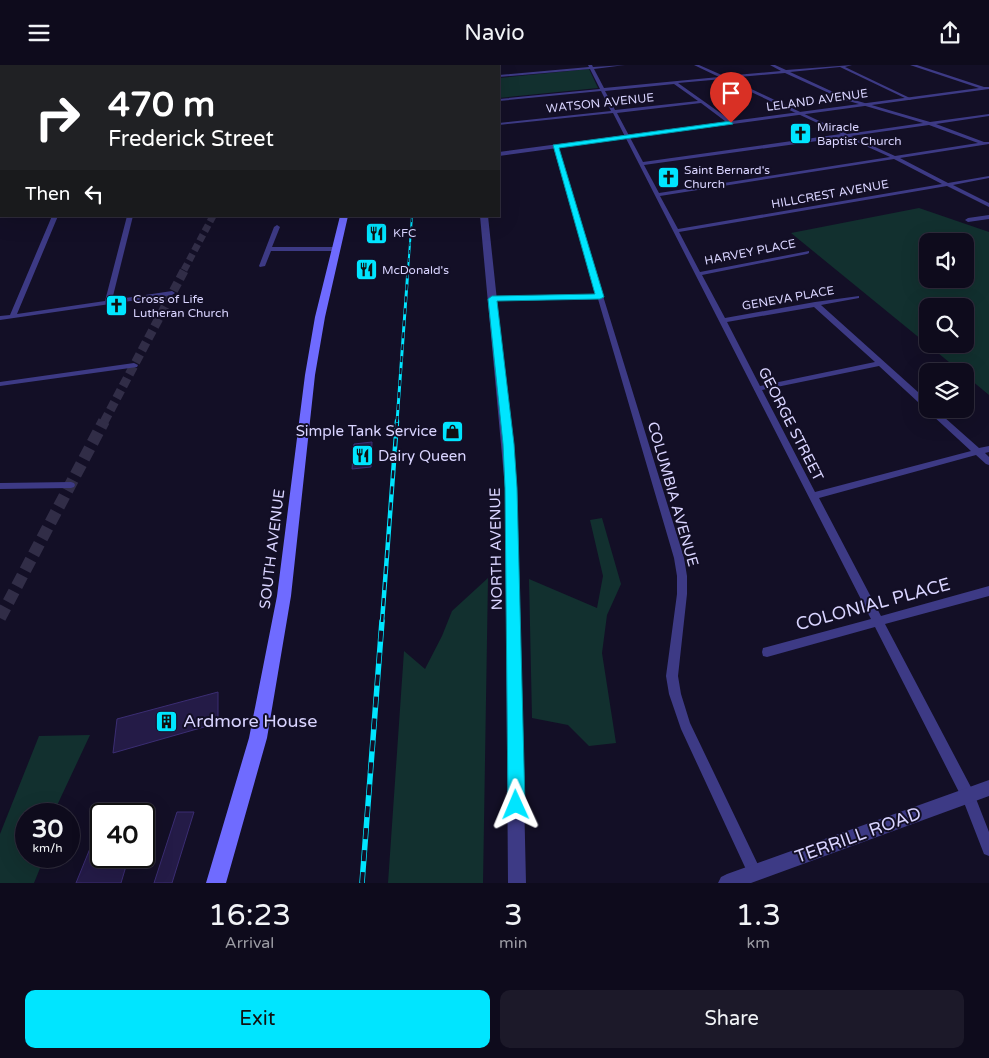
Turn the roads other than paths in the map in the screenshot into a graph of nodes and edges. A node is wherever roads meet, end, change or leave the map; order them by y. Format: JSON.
{"nodes":[{"id":1,"x":530,"y":65,"type":"edge"},
{"id":2,"x":623,"y":65,"type":"edge"},
{"id":3,"x":696,"y":65,"type":"edge"},
{"id":4,"x":772,"y":65,"type":"edge"},
{"id":5,"x":850,"y":65,"type":"edge"},
{"id":6,"x":912,"y":65,"type":"edge"},
{"id":7,"x":591,"y":66,"type":"edge"},
{"id":8,"x":841,"y":66,"type":"edge"},
{"id":9,"x":788,"y":71,"type":"junction"},
{"id":10,"x":532,"y":73,"type":"junction"},
{"id":11,"x":500,"y":76,"type":"edge"},
{"id":12,"x":724,"y":78,"type":"junction"},
{"id":13,"x":675,"y":83,"type":"junction"},
{"id":14,"x":604,"y":89,"type":"junction"},
{"id":15,"x":988,"y":89,"type":"edge"},
{"id":16,"x":910,"y":99,"type":"junction"},
{"id":17,"x":500,"y":100,"type":"edge"},
{"id":18,"x":702,"y":102,"type":"junction"},
{"id":19,"x":866,"y":105,"type":"junction"},
{"id":20,"x":614,"y":112,"type":"junction"},
{"id":21,"x":800,"y":114,"type":"junction"},
{"id":22,"x":989,"y":115,"type":"edge"},
{"id":23,"x":731,"y":123,"type":"junction"},
{"id":24,"x":928,"y":123,"type":"junction"},
{"id":25,"x":500,"y":124,"type":"edge"},
{"id":26,"x":844,"y":135,"type":"junction"},
{"id":27,"x":628,"y":137,"type":"junction"},
{"id":28,"x":987,"y":144,"type":"edge"},
{"id":29,"x":555,"y":147,"type":"junction"},
{"id":30,"x":500,"y":154,"type":"edge"},
{"id":31,"x":893,"y":157,"type":"junction"},
{"id":32,"x":641,"y":164,"type":"junction"},
{"id":33,"x":989,"y":177,"type":"edge"},
{"id":34,"x":947,"y":184,"type":"junction"},
{"id":35,"x":657,"y":195,"type":"junction"},
{"id":36,"x":989,"y":205,"type":"edge"},
{"id":37,"x":56,"y":217,"type":"edge"},
{"id":38,"x":130,"y":217,"type":"edge"},
{"id":39,"x":344,"y":217,"type":"edge"},
{"id":40,"x":484,"y":217,"type":"edge"},
{"id":41,"x":989,"y":217,"type":"edge"},
{"id":42,"x":968,"y":220,"type":"dead end"},
{"id":43,"x":278,"y":227,"type":"dead end"},
{"id":44,"x":675,"y":231,"type":"junction"},
{"id":45,"x":270,"y":249,"type":"junction"},
{"id":46,"x":336,"y":249,"type":"junction"},
{"id":47,"x":807,"y":252,"type":"dead end"},
{"id":48,"x":262,"y":266,"type":"dead end"},
{"id":49,"x":698,"y":274,"type":"junction"},
{"id":50,"x":172,"y":293,"type":"dead end"},
{"id":51,"x":600,"y":297,"type":"junction"},
{"id":52,"x":857,"y":297,"type":"dead end"},
{"id":53,"x":492,"y":299,"type":"junction"},
{"id":54,"x":108,"y":303,"type":"junction"},
{"id":55,"x":815,"y":304,"type":"junction"},
{"id":56,"x":12,"y":317,"type":"junction"},
{"id":57,"x":0,"y":319,"type":"edge"},
{"id":58,"x":722,"y":321,"type":"junction"},
{"id":59,"x":880,"y":363,"type":"junction"},
{"id":60,"x":134,"y":365,"type":"dead end"},
{"id":61,"x":0,"y":384,"type":"edge"},
{"id":62,"x":757,"y":389,"type":"junction"},
{"id":63,"x":919,"y":398,"type":"edge"},
{"id":64,"x":940,"y":418,"type":"edge"},
{"id":65,"x":989,"y":449,"type":"edge"},
{"id":66,"x":978,"y":452,"type":"junction"},
{"id":67,"x":989,"y":462,"type":"edge"},
{"id":68,"x":71,"y":485,"type":"dead end"},
{"id":69,"x":0,"y":486,"type":"edge"},
{"id":70,"x":812,"y":496,"type":"junction"},
{"id":71,"x":989,"y":591,"type":"edge"},
{"id":72,"x":877,"y":621,"type":"junction"},
{"id":73,"x":767,"y":652,"type":"dead end"},
{"id":74,"x":989,"y":788,"type":"edge"},
{"id":75,"x":968,"y":796,"type":"junction"},
{"id":76,"x":989,"y":849,"type":"edge"},
{"id":77,"x":755,"y":873,"type":"junction"},
{"id":78,"x":216,"y":883,"type":"edge"},
{"id":79,"x":517,"y":883,"type":"edge"},
{"id":80,"x":727,"y":883,"type":"edge"}],
"edges":[{"from":1,"to":10,"type":"street"},
{"from":2,"to":7,"type":"street"},
{"from":3,"to":12,"type":"street"},
{"from":4,"to":9,"type":"street"},
{"from":5,"to":8,"type":"street"},
{"from":6,"to":15,"type":"street"},
{"from":7,"to":10,"type":"street"},
{"from":7,"to":14,"type":"street","name":"GEORGE STREET"},
{"from":8,"to":9,"type":"street"},
{"from":8,"to":16,"type":"street"},
{"from":9,"to":12,"type":"street"},
{"from":9,"to":19,"type":"street"},
{"from":10,"to":11,"type":"street"},
{"from":12,"to":13,"type":"street"},
{"from":12,"to":21,"type":"street"},
{"from":13,"to":14,"type":"street"},
{"from":13,"to":18,"type":"street"},
{"from":14,"to":17,"type":"street"},
{"from":14,"to":20,"type":"street","name":"GEORGE STREET"},
{"from":15,"to":16,"type":"street","name":"LELAND AVENUE"},
{"from":16,"to":19,"type":"street","name":"LELAND AVENUE"},
{"from":18,"to":20,"type":"street","name":"WATSON AVENUE"},
{"from":18,"to":23,"type":"street"},
{"from":19,"to":21,"type":"street","name":"LELAND AVENUE"},
{"from":19,"to":24,"type":"street"},
{"from":20,"to":25,"type":"street","name":"WATSON AVENUE"},
{"from":20,"to":27,"type":"street","name":"GEORGE STREET"},
{"from":21,"to":23,"type":"street","name":"LELAND AVENUE"},
{"from":21,"to":26,"type":"street"},
{"from":22,"to":24,"type":"street"},
{"from":23,"to":27,"type":"street","name":"LELAND AVENUE"},
{"from":24,"to":26,"type":"street"},
{"from":24,"to":28,"type":"street"},
{"from":26,"to":31,"type":"street"},
{"from":26,"to":32,"type":"street"},
{"from":27,"to":29,"type":"street","name":"LELAND AVENUE"},
{"from":27,"to":32,"type":"street","name":"GEORGE STREET"},
{"from":28,"to":31,"type":"street"},
{"from":29,"to":30,"type":"street","name":"LELAND AVENUE"},
{"from":29,"to":51,"type":"street","name":"COLUMBIA AVENUE"},
{"from":31,"to":34,"type":"street"},
{"from":31,"to":35,"type":"street"},
{"from":32,"to":35,"type":"street","name":"GEORGE STREET"},
{"from":33,"to":34,"type":"street","name":"HILLCREST AVENUE"},
{"from":34,"to":36,"type":"street"},
{"from":34,"to":44,"type":"street","name":"HILLCREST AVENUE"},
{"from":35,"to":44,"type":"street","name":"GEORGE STREET"},
{"from":37,"to":56,"type":"street"},
{"from":38,"to":54,"type":"street"},
{"from":39,"to":46,"type":"main road","name":"SOUTH AVENUE"},
{"from":40,"to":53,"type":"street","name":"NORTH AVENUE"},
{"from":41,"to":42,"type":"street"},
{"from":43,"to":45,"type":"street"},
{"from":44,"to":49,"type":"street","name":"GEORGE STREET"},
{"from":45,"to":46,"type":"street"},
{"from":45,"to":48,"type":"street"},
{"from":46,"to":78,"type":"main road","name":"SOUTH AVENUE"},
{"from":47,"to":49,"type":"street","name":"HARVEY PLACE"},
{"from":49,"to":58,"type":"street","name":"GEORGE STREET"},
{"from":50,"to":54,"type":"street"},
{"from":51,"to":53,"type":"street"},
{"from":51,"to":77,"type":"street","name":"COLUMBIA AVENUE"},
{"from":52,"to":55,"type":"street","name":"GENEVA PLACE"},
{"from":53,"to":79,"type":"street","name":"NORTH AVENUE"},
{"from":54,"to":56,"type":"street"},
{"from":55,"to":58,"type":"street","name":"GENEVA PLACE"},
{"from":55,"to":59,"type":"street"},
{"from":56,"to":57,"type":"street"},
{"from":58,"to":62,"type":"street","name":"GEORGE STREET"},
{"from":59,"to":62,"type":"street"},
{"from":59,"to":63,"type":"street"},
{"from":60,"to":61,"type":"street"},
{"from":62,"to":70,"type":"street","name":"GEORGE STREET"},
{"from":64,"to":66,"type":"street"},
{"from":65,"to":66,"type":"street"},
{"from":66,"to":67,"type":"street"},
{"from":66,"to":70,"type":"street"},
{"from":68,"to":69,"type":"street"},
{"from":70,"to":72,"type":"street","name":"GEORGE STREET"},
{"from":71,"to":72,"type":"street","name":"COLONIAL PLACE"},
{"from":72,"to":73,"type":"street","name":"COLONIAL PLACE"},
{"from":72,"to":75,"type":"street","name":"GEORGE STREET"},
{"from":74,"to":75,"type":"street","name":"TERRILL ROAD"},
{"from":75,"to":76,"type":"street","name":"GEORGE STREET"},
{"from":75,"to":77,"type":"street","name":"TERRILL ROAD"},
{"from":77,"to":80,"type":"street","name":"TERRILL ROAD"}]}
